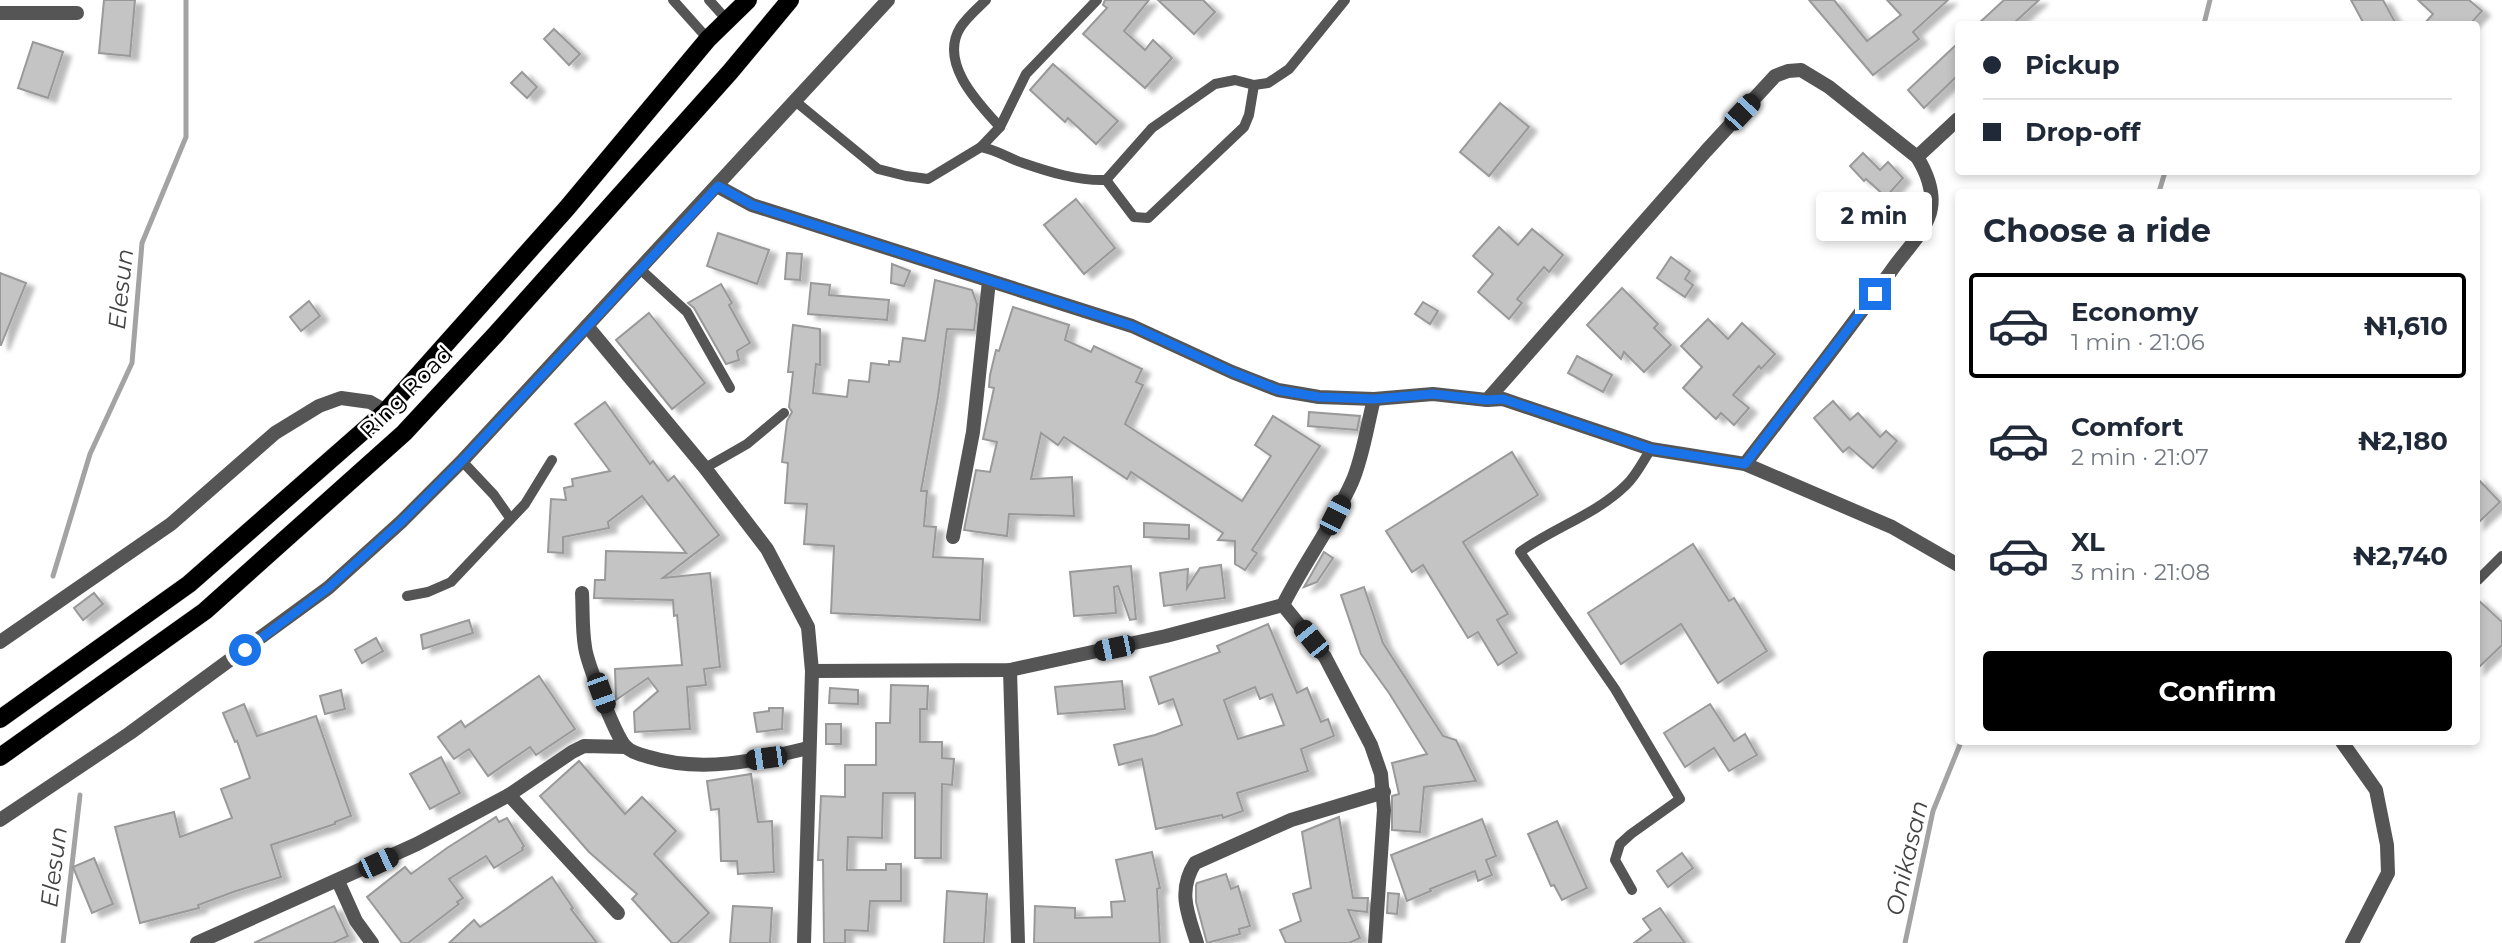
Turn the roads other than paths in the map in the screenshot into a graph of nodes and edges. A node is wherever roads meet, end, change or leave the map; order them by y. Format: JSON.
{"nodes":[{"id":1,"x":673,"y":0,"type":"edge"},
{"id":2,"x":709,"y":0,"type":"edge"},
{"id":3,"x":748,"y":0,"type":"edge"},
{"id":4,"x":790,"y":0,"type":"edge"},
{"id":5,"x":888,"y":0,"type":"edge"},
{"id":6,"x":986,"y":0,"type":"edge"},
{"id":7,"x":1097,"y":0,"type":"edge"},
{"id":8,"x":1345,"y":0,"type":"edge"},
{"id":9,"x":0,"y":13,"type":"edge"},
{"id":10,"x":77,"y":13,"type":"dead end"},
{"id":11,"x":727,"y":20,"type":"junction"},
{"id":12,"x":708,"y":39,"type":"junction"},
{"id":13,"x":1254,"y":85,"type":"junction"},
{"id":14,"x":795,"y":101,"type":"junction"},
{"id":15,"x":1955,"y":122,"type":"edge"},
{"id":16,"x":1000,"y":128,"type":"junction"},
{"id":17,"x":981,"y":147,"type":"junction"},
{"id":18,"x":1917,"y":157,"type":"junction"},
{"id":19,"x":1105,"y":180,"type":"junction"},
{"id":20,"x":718,"y":186,"type":"junction"},
{"id":21,"x":640,"y":269,"type":"junction"},
{"id":22,"x":989,"y":281,"type":"junction"},
{"id":23,"x":587,"y":326,"type":"junction"},
{"id":24,"x":730,"y":388,"type":"dead end"},
{"id":25,"x":1374,"y":399,"type":"junction"},
{"id":26,"x":1487,"y":400,"type":"junction"},
{"id":27,"x":386,"y":411,"type":"junction"},
{"id":28,"x":784,"y":413,"type":"dead end"},
{"id":29,"x":1651,"y":449,"type":"junction"},
{"id":30,"x":552,"y":460,"type":"dead end"},
{"id":31,"x":462,"y":461,"type":"junction"},
{"id":32,"x":1745,"y":464,"type":"junction"},
{"id":33,"x":705,"y":468,"type":"junction"},
{"id":34,"x":510,"y":518,"type":"junction"},
{"id":35,"x":953,"y":537,"type":"dead end"},
{"id":36,"x":2502,"y":556,"type":"edge"},
{"id":37,"x":1955,"y":563,"type":"edge"},
{"id":38,"x":2480,"y":578,"type":"edge"},
{"id":39,"x":582,"y":593,"type":"dead end"},
{"id":40,"x":407,"y":596,"type":"dead end"},
{"id":41,"x":1283,"y":605,"type":"junction"},
{"id":42,"x":0,"y":642,"type":"edge"},
{"id":43,"x":1010,"y":670,"type":"junction"},
{"id":44,"x":812,"y":671,"type":"junction"},
{"id":45,"x":0,"y":719,"type":"edge"},
{"id":46,"x":2345,"y":745,"type":"edge"},
{"id":47,"x":626,"y":747,"type":"junction"},
{"id":48,"x":808,"y":748,"type":"junction"},
{"id":49,"x":0,"y":757,"type":"edge"},
{"id":50,"x":1384,"y":792,"type":"junction"},
{"id":51,"x":509,"y":795,"type":"junction"},
{"id":52,"x":0,"y":820,"type":"edge"},
{"id":53,"x":338,"y":881,"type":"junction"},
{"id":54,"x":1632,"y":890,"type":"dead end"},
{"id":55,"x":618,"y":913,"type":"dead end"},
{"id":56,"x":197,"y":943,"type":"edge"},
{"id":57,"x":372,"y":943,"type":"edge"},
{"id":58,"x":804,"y":943,"type":"edge"},
{"id":59,"x":1018,"y":943,"type":"edge"},
{"id":60,"x":1197,"y":943,"type":"edge"},
{"id":61,"x":1375,"y":943,"type":"edge"},
{"id":62,"x":2352,"y":943,"type":"edge"}],
"edges":[{"from":1,"to":12,"type":"lane"},
{"from":2,"to":11,"type":"lane"},
{"from":3,"to":11,"type":"main road","name":"Ring Road"},
{"from":4,"to":49,"type":"main road","name":"Ring Road"},
{"from":5,"to":14,"type":"street"},
{"from":6,"to":16,"type":"lane"},
{"from":7,"to":16,"type":"lane"},
{"from":8,"to":13,"type":"lane"},
{"from":9,"to":10,"type":"street"},
{"from":11,"to":12,"type":"main road","name":"Ring Road"},
{"from":12,"to":27,"type":"main road","name":"Ring Road"},
{"from":13,"to":19,"type":"lane"},
{"from":13,"to":19,"type":"lane"},
{"from":14,"to":17,"type":"lane"},
{"from":14,"to":20,"type":"street"},
{"from":15,"to":18,"type":"street"},
{"from":16,"to":17,"type":"lane"},
{"from":17,"to":19,"type":"lane"},
{"from":18,"to":26,"type":"street"},
{"from":18,"to":32,"type":"street"},
{"from":20,"to":21,"type":"street"},
{"from":20,"to":22,"type":"street"},
{"from":21,"to":23,"type":"street"},
{"from":21,"to":24,"type":"lane"},
{"from":22,"to":25,"type":"street"},
{"from":22,"to":35,"type":"street"},
{"from":23,"to":31,"type":"street"},
{"from":23,"to":33,"type":"street"},
{"from":25,"to":26,"type":"street"},
{"from":25,"to":41,"type":"street"},
{"from":26,"to":29,"type":"street"},
{"from":27,"to":42,"type":"street"},
{"from":27,"to":45,"type":"main road","name":"Ring Road"},
{"from":28,"to":33,"type":"lane"},
{"from":29,"to":32,"type":"street"},
{"from":29,"to":54,"type":"lane"},
{"from":30,"to":34,"type":"lane"},
{"from":31,"to":34,"type":"lane"},
{"from":31,"to":52,"type":"street"},
{"from":32,"to":37,"type":"street"},
{"from":33,"to":44,"type":"street"},
{"from":34,"to":40,"type":"lane"},
{"from":36,"to":38,"type":"lane"},
{"from":39,"to":47,"type":"street"},
{"from":41,"to":43,"type":"street"},
{"from":41,"to":50,"type":"street"},
{"from":43,"to":44,"type":"street"},
{"from":43,"to":59,"type":"street"},
{"from":44,"to":48,"type":"street"},
{"from":46,"to":62,"type":"street"},
{"from":47,"to":48,"type":"street"},
{"from":47,"to":51,"type":"street"},
{"from":48,"to":58,"type":"street"},
{"from":50,"to":60,"type":"street"},
{"from":50,"to":61,"type":"street"},
{"from":51,"to":53,"type":"street"},
{"from":51,"to":55,"type":"street"},
{"from":53,"to":56,"type":"street"},
{"from":53,"to":57,"type":"street"}]}
